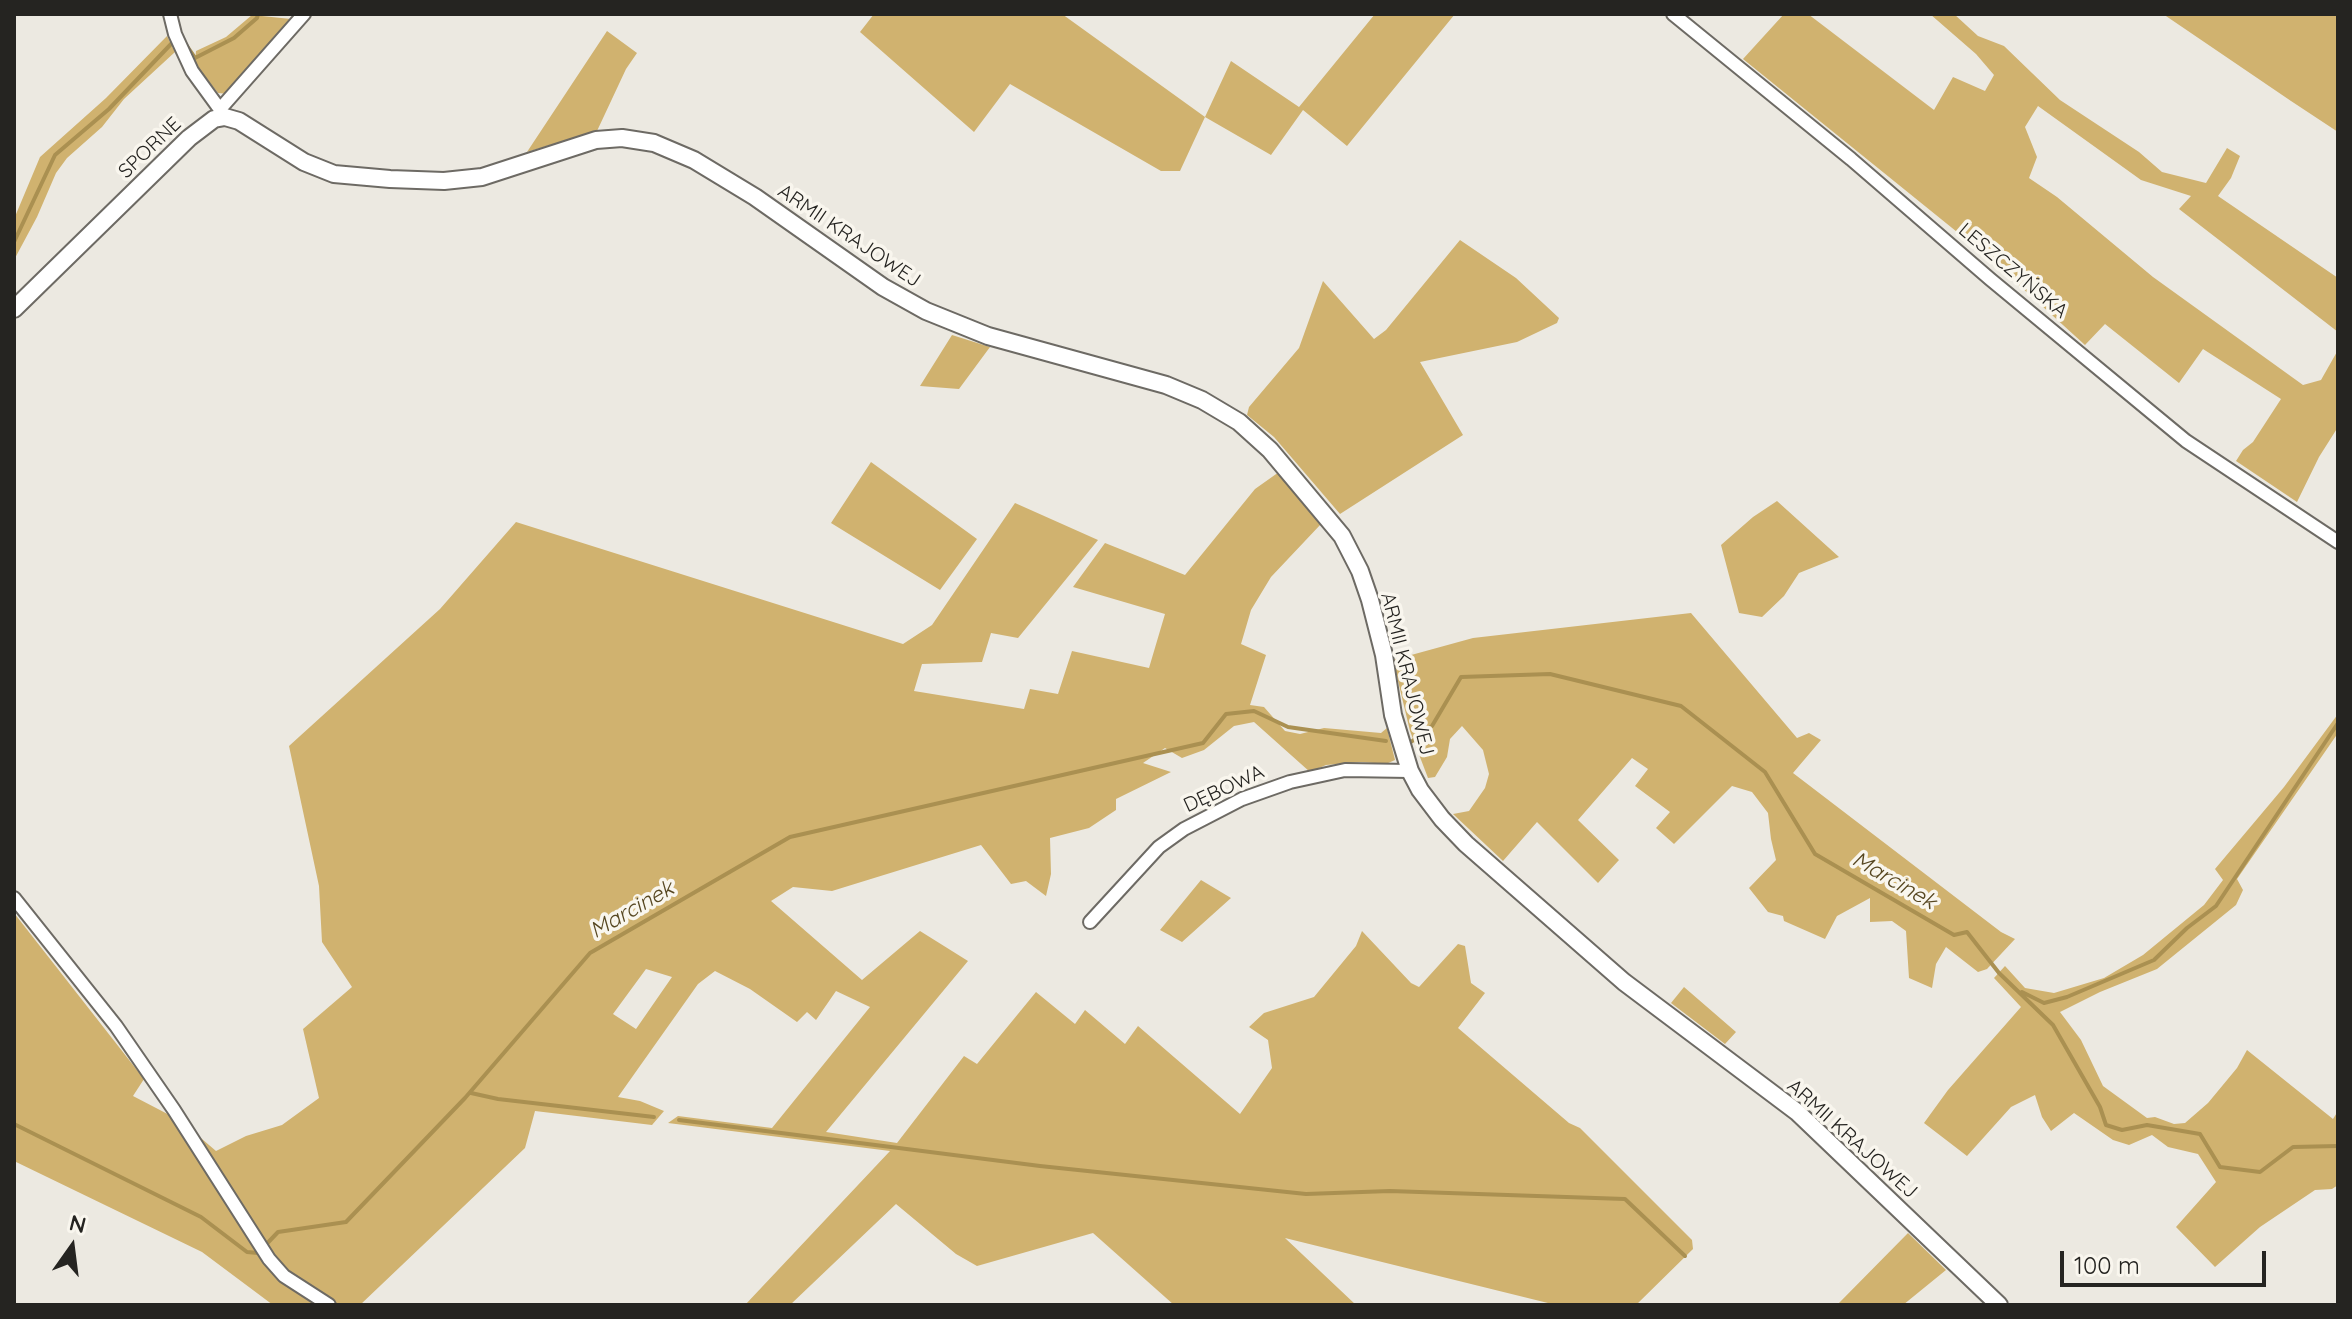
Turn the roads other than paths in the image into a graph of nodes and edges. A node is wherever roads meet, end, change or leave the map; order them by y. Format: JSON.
{"nodes":[{"id":1,"x":170,"y":14,"type":"edge"},
{"id":2,"x":304,"y":14,"type":"edge"},
{"id":3,"x":1673,"y":14,"type":"edge"},
{"id":4,"x":223,"y":113,"type":"junction"},
{"id":5,"x":14,"y":309,"type":"edge"},
{"id":6,"x":2338,"y":542,"type":"edge"},
{"id":7,"x":1410,"y":771,"type":"junction"},
{"id":8,"x":14,"y":898,"type":"edge"},
{"id":9,"x":1090,"y":922,"type":"dead end"},
{"id":10,"x":329,"y":1305,"type":"edge"},
{"id":11,"x":1999,"y":1305,"type":"edge"}],
"edges":[{"from":1,"to":4,"type":"street"},
{"from":2,"to":4,"type":"street"},
{"from":3,"to":6,"type":"street","name":"LESZCZYŃSKA"},
{"from":4,"to":5,"type":"street","name":"SPORNE"},
{"from":4,"to":7,"type":"street","name":"ARMII KRAJOWEJ"},
{"from":7,"to":9,"type":"street","name":"DĘBOWA"},
{"from":7,"to":11,"type":"street","name":"ARMII KRAJOWEJ"},
{"from":8,"to":10,"type":"street"}]}
